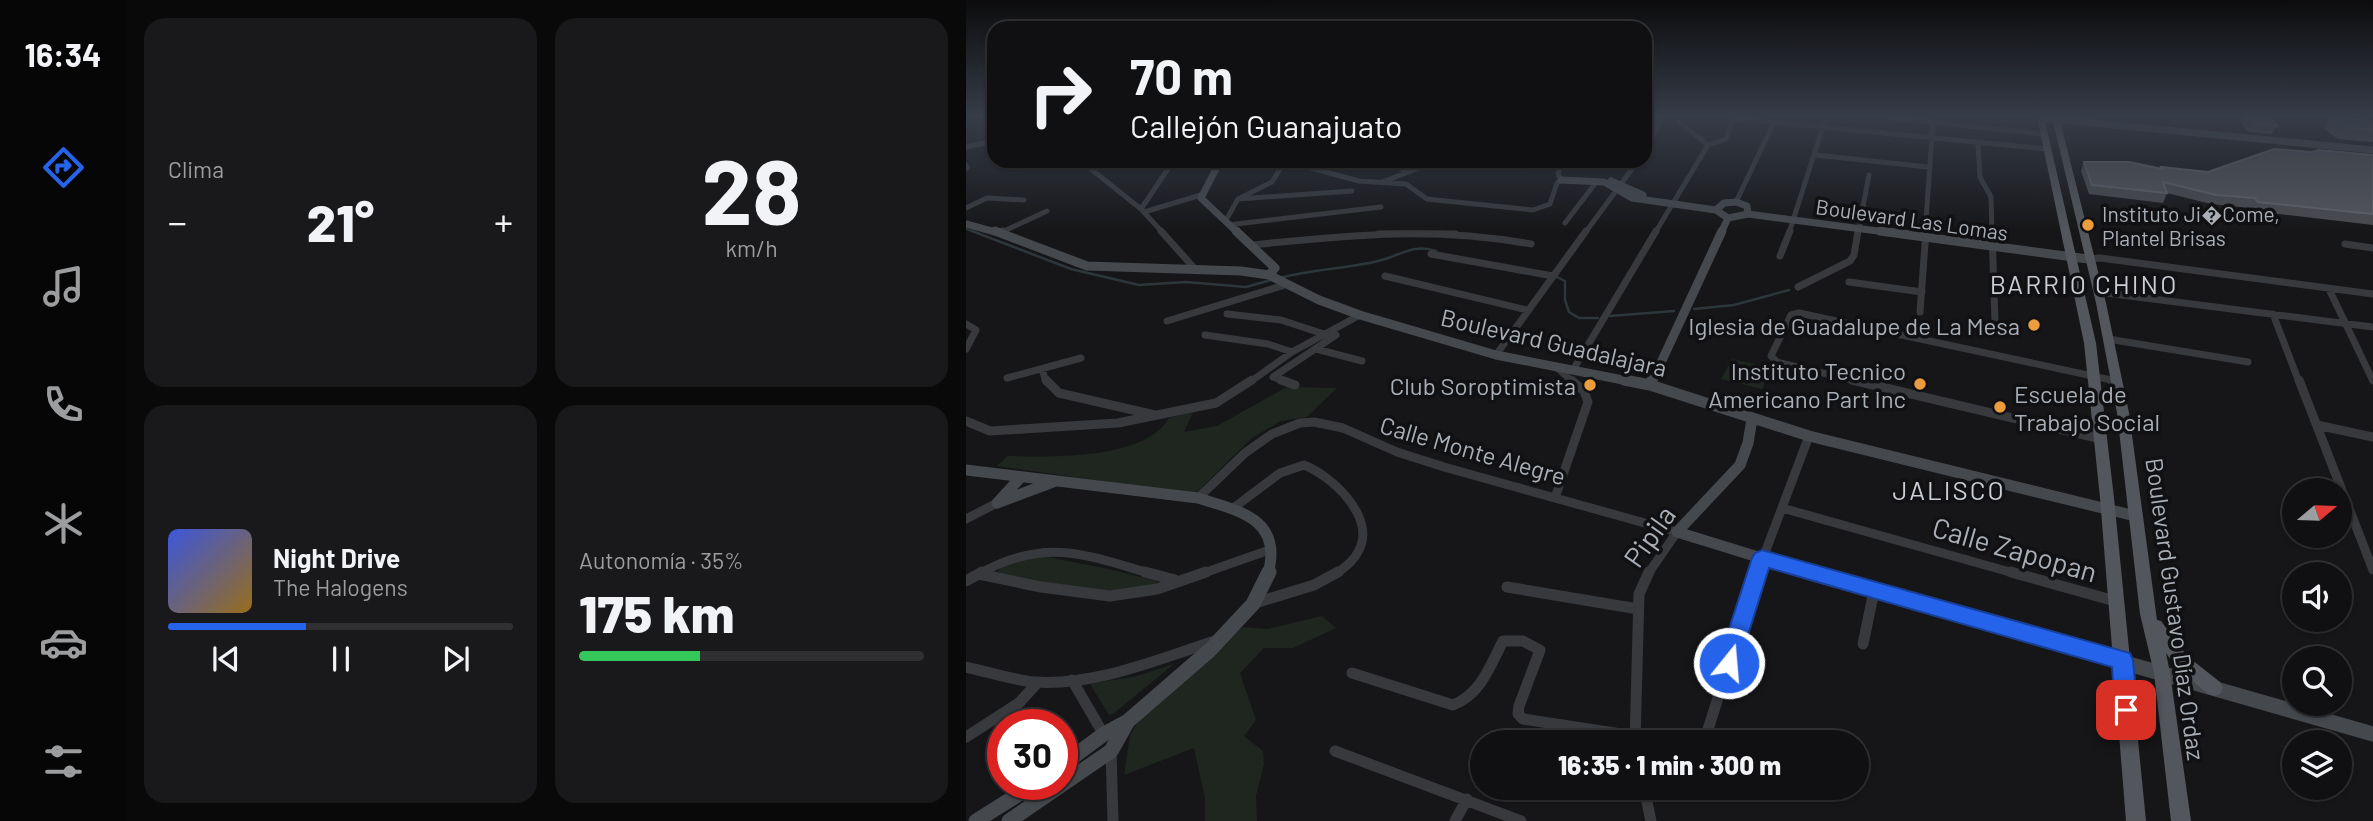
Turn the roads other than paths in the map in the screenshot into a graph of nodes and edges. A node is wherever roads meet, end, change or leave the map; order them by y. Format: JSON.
{"nodes":[{"id":1,"x":1702,"y":155,"type":"edge"},
{"id":2,"x":1758,"y":155,"type":"edge"},
{"id":3,"x":1816,"y":155,"type":"edge"},
{"id":4,"x":1819,"y":155,"type":"edge"},
{"id":5,"x":1929,"y":155,"type":"edge"},
{"id":6,"x":1979,"y":155,"type":"edge"},
{"id":7,"x":2048,"y":155,"type":"edge"},
{"id":8,"x":2064,"y":155,"type":"edge"},
{"id":9,"x":1928,"y":167,"type":"junction"},
{"id":10,"x":1090,"y":168,"type":"edge"},
{"id":11,"x":1169,"y":168,"type":"edge"},
{"id":12,"x":1216,"y":168,"type":"edge"},
{"id":13,"x":1281,"y":168,"type":"edge"},
{"id":14,"x":1311,"y":168,"type":"edge"},
{"id":15,"x":1399,"y":168,"type":"edge"},
{"id":16,"x":1416,"y":168,"type":"edge"},
{"id":17,"x":1560,"y":168,"type":"edge"},
{"id":18,"x":1632,"y":168,"type":"edge"},
{"id":19,"x":1407,"y":171,"type":"junction"},
{"id":20,"x":1869,"y":175,"type":"dead end"},
{"id":21,"x":1561,"y":180,"type":"junction"},
{"id":22,"x":1584,"y":180,"type":"junction"},
{"id":23,"x":1597,"y":181,"type":"junction"},
{"id":24,"x":1382,"y":182,"type":"junction"},
{"id":25,"x":1619,"y":185,"type":"junction"},
{"id":26,"x":1352,"y":191,"type":"dead end"},
{"id":27,"x":1201,"y":195,"type":"junction"},
{"id":28,"x":1627,"y":196,"type":"junction"},
{"id":29,"x":1238,"y":199,"type":"junction"},
{"id":30,"x":1024,"y":200,"type":"dead end"},
{"id":31,"x":1611,"y":200,"type":"junction"},
{"id":32,"x":1674,"y":202,"type":"junction"},
{"id":33,"x":1736,"y":202,"type":"junction"},
{"id":34,"x":1381,"y":207,"type":"dead end"},
{"id":35,"x":966,"y":208,"type":"edge"},
{"id":36,"x":1718,"y":208,"type":"junction"},
{"id":37,"x":1047,"y":211,"type":"dead end"},
{"id":38,"x":1142,"y":211,"type":"junction"},
{"id":39,"x":1749,"y":211,"type":"junction"},
{"id":40,"x":1728,"y":218,"type":"junction"},
{"id":41,"x":1795,"y":218,"type":"junction"},
{"id":42,"x":1565,"y":222,"type":"dead end"},
{"id":43,"x":1226,"y":223,"type":"junction"},
{"id":44,"x":966,"y":224,"type":"edge"},
{"id":45,"x":1860,"y":226,"type":"junction"},
{"id":46,"x":1000,"y":233,"type":"junction"},
{"id":47,"x":1924,"y":235,"type":"junction"},
{"id":48,"x":1531,"y":244,"type":"dead end"},
{"id":49,"x":2345,"y":244,"type":"dead end"},
{"id":50,"x":1251,"y":245,"type":"junction"},
{"id":51,"x":1993,"y":245,"type":"junction"},
{"id":52,"x":2373,"y":248,"type":"edge"},
{"id":53,"x":1431,"y":254,"type":"dead end"},
{"id":54,"x":2071,"y":254,"type":"junction"},
{"id":55,"x":1780,"y":256,"type":"dead end"},
{"id":56,"x":2088,"y":256,"type":"junction"},
{"id":57,"x":1195,"y":270,"type":"junction"},
{"id":58,"x":1385,"y":276,"type":"dead end"},
{"id":59,"x":1553,"y":276,"type":"junction"},
{"id":60,"x":1278,"y":280,"type":"junction"},
{"id":61,"x":1849,"y":282,"type":"dead end"},
{"id":62,"x":1798,"y":287,"type":"dead end"},
{"id":63,"x":2329,"y":289,"type":"junction"},
{"id":64,"x":1922,"y":292,"type":"junction"},
{"id":65,"x":2098,"y":292,"type":"junction"},
{"id":66,"x":2373,"y":294,"type":"edge"},
{"id":67,"x":1527,"y":310,"type":"junction"},
{"id":68,"x":1920,"y":312,"type":"dead end"},
{"id":69,"x":1227,"y":314,"type":"dead end"},
{"id":70,"x":2273,"y":314,"type":"junction"},
{"id":71,"x":1362,"y":315,"type":"junction"},
{"id":72,"x":1167,"y":321,"type":"dead end"},
{"id":73,"x":1995,"y":323,"type":"dead end"},
{"id":74,"x":2344,"y":323,"type":"junction"},
{"id":75,"x":966,"y":324,"type":"edge"},
{"id":76,"x":2373,"y":327,"type":"edge"},
{"id":77,"x":1205,"y":335,"type":"dead end"},
{"id":78,"x":1326,"y":335,"type":"junction"},
{"id":79,"x":2108,"y":339,"type":"junction"},
{"id":80,"x":966,"y":349,"type":"edge"},
{"id":81,"x":1316,"y":349,"type":"junction"},
{"id":82,"x":1292,"y":352,"type":"junction"},
{"id":83,"x":1496,"y":355,"type":"junction"},
{"id":84,"x":1081,"y":358,"type":"dead end"},
{"id":85,"x":1362,"y":361,"type":"dead end"},
{"id":86,"x":2248,"y":362,"type":"dead end"},
{"id":87,"x":1556,"y":367,"type":"junction"},
{"id":88,"x":1042,"y":369,"type":"junction"},
{"id":89,"x":1573,"y":370,"type":"junction"},
{"id":90,"x":2094,"y":377,"type":"junction"},
{"id":91,"x":1007,"y":378,"type":"dead end"},
{"id":92,"x":2116,"y":381,"type":"junction"},
{"id":93,"x":2373,"y":381,"type":"edge"},
{"id":94,"x":1296,"y":385,"type":"dead end"},
{"id":95,"x":1650,"y":385,"type":"junction"},
{"id":96,"x":1158,"y":416,"type":"junction"},
{"id":97,"x":1752,"y":419,"type":"junction"},
{"id":98,"x":966,"y":421,"type":"edge"},
{"id":99,"x":2317,"y":425,"type":"junction"},
{"id":100,"x":1809,"y":436,"type":"junction"},
{"id":101,"x":2373,"y":437,"type":"edge"},
{"id":102,"x":2101,"y":439,"type":"junction"},
{"id":103,"x":966,"y":470,"type":"edge"},
{"id":104,"x":1021,"y":477,"type":"junction"},
{"id":105,"x":1055,"y":481,"type":"junction"},
{"id":106,"x":1556,"y":495,"type":"junction"},
{"id":107,"x":1198,"y":498,"type":"junction"},
{"id":108,"x":997,"y":503,"type":"junction"},
{"id":109,"x":1782,"y":508,"type":"junction"},
{"id":110,"x":1232,"y":509,"type":"junction"},
{"id":111,"x":2107,"y":511,"type":"junction"},
{"id":112,"x":2135,"y":516,"type":"junction"},
{"id":113,"x":966,"y":519,"type":"edge"},
{"id":114,"x":1677,"y":532,"type":"junction"},
{"id":115,"x":1272,"y":549,"type":"junction"},
{"id":116,"x":1762,"y":558,"type":"junction"},
{"id":117,"x":2373,"y":570,"type":"edge"},
{"id":118,"x":979,"y":574,"type":"junction"},
{"id":119,"x":1175,"y":580,"type":"junction"},
{"id":120,"x":966,"y":581,"type":"edge"},
{"id":121,"x":1507,"y":587,"type":"dead end"},
{"id":122,"x":1874,"y":591,"type":"junction"},
{"id":123,"x":2115,"y":601,"type":"junction"},
{"id":124,"x":1254,"y":603,"type":"junction"},
{"id":125,"x":1638,"y":609,"type":"junction"},
{"id":126,"x":2148,"y":614,"type":"junction"},
{"id":127,"x":1217,"y":640,"type":"junction"},
{"id":128,"x":1863,"y":643,"type":"dead end"},
{"id":129,"x":2122,"y":660,"type":"junction"},
{"id":130,"x":966,"y":667,"type":"edge"},
{"id":131,"x":1352,"y":673,"type":"dead end"},
{"id":132,"x":2162,"y":673,"type":"junction"},
{"id":133,"x":1072,"y":680,"type":"junction"},
{"id":134,"x":1038,"y":682,"type":"junction"},
{"id":135,"x":2214,"y":688,"type":"junction"},
{"id":136,"x":1128,"y":721,"type":"junction"},
{"id":137,"x":1584,"y":730,"type":"edge"},
{"id":138,"x":1634,"y":730,"type":"edge"},
{"id":139,"x":1708,"y":730,"type":"edge"},
{"id":140,"x":1104,"y":734,"type":"junction"},
{"id":141,"x":2373,"y":734,"type":"edge"},
{"id":142,"x":966,"y":737,"type":"edge"},
{"id":143,"x":1111,"y":751,"type":"junction"},
{"id":144,"x":1335,"y":751,"type":"dead end"},
{"id":145,"x":1078,"y":753,"type":"edge"},
{"id":146,"x":1467,"y":799,"type":"junction"},
{"id":147,"x":1009,"y":800,"type":"edge"},
{"id":148,"x":1647,"y":800,"type":"edge"},
{"id":149,"x":976,"y":821,"type":"edge"},
{"id":150,"x":1009,"y":821,"type":"edge"},
{"id":151,"x":1113,"y":821,"type":"edge"},
{"id":152,"x":1455,"y":821,"type":"edge"},
{"id":153,"x":1521,"y":821,"type":"edge"},
{"id":154,"x":1651,"y":821,"type":"edge"},
{"id":155,"x":2136,"y":821,"type":"edge"},
{"id":156,"x":2181,"y":821,"type":"edge"}],
"edges":[{"from":1,"to":32,"type":"street"},
{"from":2,"to":33,"type":"street"},
{"from":3,"to":41,"type":"street"},
{"from":4,"to":9,"type":"street"},
{"from":5,"to":9,"type":"street"},
{"from":6,"to":51,"type":"street"},
{"from":7,"to":54,"type":"main road"},
{"from":8,"to":56,"type":"main road","name":"Boulevard Gustavo Díaz Ordaz"},
{"from":9,"to":47,"type":"street"},
{"from":10,"to":38,"type":"street"},
{"from":11,"to":38,"type":"street"},
{"from":12,"to":27,"type":"main road"},
{"from":13,"to":29,"type":"street"},
{"from":14,"to":24,"type":"street"},
{"from":15,"to":19,"type":"street"},
{"from":16,"to":19,"type":"street"},
{"from":17,"to":21,"type":"street"},
{"from":18,"to":25,"type":"street"},
{"from":19,"to":24,"type":"street"},
{"from":20,"to":45,"type":"street"},
{"from":21,"to":22,"type":"main road"},
{"from":21,"to":24,"type":"street"},
{"from":22,"to":23,"type":"main road"},
{"from":22,"to":25,"type":"main road"},
{"from":23,"to":25,"type":"main road"},
{"from":23,"to":42,"type":"street"},
{"from":25,"to":28,"type":"main road"},
{"from":25,"to":31,"type":"street"},
{"from":25,"to":32,"type":"main road"},
{"from":26,"to":29,"type":"street"},
{"from":27,"to":38,"type":"street"},
{"from":27,"to":43,"type":"main road"},
{"from":28,"to":31,"type":"street"},
{"from":28,"to":32,"type":"main road"},
{"from":29,"to":43,"type":"street"},
{"from":30,"to":35,"type":"street"},
{"from":31,"to":59,"type":"street"},
{"from":32,"to":36,"type":"main road"},
{"from":32,"to":89,"type":"street"},
{"from":33,"to":36,"type":"main road"},
{"from":33,"to":39,"type":"main road"},
{"from":34,"to":43,"type":"street"},
{"from":36,"to":40,"type":"main road"},
{"from":37,"to":46,"type":"street"},
{"from":38,"to":57,"type":"street"},
{"from":39,"to":40,"type":"main road"},
{"from":39,"to":41,"type":"main road","name":"Boulevard Las Lomas"},
{"from":40,"to":95,"type":"main road"},
{"from":41,"to":45,"type":"main road","name":"Boulevard Las Lomas"},
{"from":41,"to":55,"type":"street"},
{"from":43,"to":50,"type":"main road"},
{"from":44,"to":46,"type":"main road","name":"Boulevard Guadalajara"},
{"from":45,"to":47,"type":"main road","name":"Boulevard Las Lomas"},
{"from":45,"to":62,"type":"street"},
{"from":46,"to":57,"type":"main road","name":"Boulevard Guadalajara"},
{"from":47,"to":51,"type":"main road","name":"Boulevard Las Lomas"},
{"from":47,"to":64,"type":"street"},
{"from":48,"to":50,"type":"street"},
{"from":49,"to":52,"type":"street"},
{"from":50,"to":60,"type":"main road"},
{"from":51,"to":54,"type":"main road","name":"Boulevard Las Lomas"},
{"from":51,"to":73,"type":"street"},
{"from":53,"to":59,"type":"street"},
{"from":54,"to":56,"type":"main road","name":"Boulevard Las Lomas"},
{"from":54,"to":90,"type":"main road"},
{"from":56,"to":63,"type":"street"},
{"from":56,"to":65,"type":"main road","name":"Boulevard Gustavo Díaz Ordaz"},
{"from":57,"to":60,"type":"main road","name":"Boulevard Guadalajara"},
{"from":58,"to":67,"type":"street"},
{"from":59,"to":67,"type":"street"},
{"from":60,"to":71,"type":"main road","name":"Boulevard Guadalajara"},
{"from":60,"to":72,"type":"street"},
{"from":61,"to":64,"type":"street"},
{"from":63,"to":66,"type":"street"},
{"from":63,"to":74,"type":"street"},
{"from":64,"to":68,"type":"street"},
{"from":65,"to":70,"type":"street"},
{"from":65,"to":79,"type":"main road","name":"Boulevard Gustavo Díaz Ordaz"},
{"from":67,"to":83,"type":"street"},
{"from":69,"to":78,"type":"street"},
{"from":70,"to":74,"type":"street"},
{"from":70,"to":99,"type":"street"},
{"from":71,"to":78,"type":"street"},
{"from":71,"to":81,"type":"street"},
{"from":71,"to":83,"type":"main road","name":"Boulevard Guadalajara"},
{"from":74,"to":76,"type":"street"},
{"from":74,"to":93,"type":"street"},
{"from":75,"to":80,"type":"street"},
{"from":77,"to":82,"type":"street"},
{"from":78,"to":82,"type":"street"},
{"from":79,"to":86,"type":"street"},
{"from":79,"to":92,"type":"main road","name":"Boulevard Gustavo Díaz Ordaz"},
{"from":81,"to":85,"type":"street"},
{"from":81,"to":94,"type":"street"},
{"from":82,"to":96,"type":"street"},
{"from":83,"to":87,"type":"main road","name":"Boulevard Guadalajara"},
{"from":84,"to":88,"type":"street"},
{"from":87,"to":89,"type":"main road","name":"Boulevard Guadalajara"},
{"from":87,"to":106,"type":"street"},
{"from":88,"to":91,"type":"street"},
{"from":88,"to":96,"type":"street"},
{"from":89,"to":95,"type":"main road","name":"Boulevard Guadalajara"},
{"from":90,"to":92,"type":"street"},
{"from":90,"to":102,"type":"main road"},
{"from":90,"to":102,"type":"street"},
{"from":92,"to":112,"type":"main road","name":"Boulevard Gustavo Díaz Ordaz"},
{"from":95,"to":97,"type":"main road","name":"Boulevard Guadalajara"},
{"from":96,"to":98,"type":"street"},
{"from":97,"to":100,"type":"main road","name":"Boulevard Guadalajara"},
{"from":97,"to":114,"type":"main road","name":"Pipila"},
{"from":99,"to":101,"type":"street"},
{"from":99,"to":117,"type":"street"},
{"from":100,"to":109,"type":"street"},
{"from":100,"to":111,"type":"main road","name":"Boulevard Guadalajara"},
{"from":102,"to":111,"type":"main road"},
{"from":103,"to":104,"type":"main road"},
{"from":104,"to":105,"type":"main road"},
{"from":104,"to":108,"type":"main road"},
{"from":105,"to":107,"type":"main road"},
{"from":105,"to":108,"type":"main road"},
{"from":106,"to":107,"type":"street","name":"Calle Monte Alegre"},
{"from":106,"to":114,"type":"street","name":"Calle Monte Alegre"},
{"from":107,"to":110,"type":"main road"},
{"from":108,"to":113,"type":"street"},
{"from":109,"to":116,"type":"street"},
{"from":109,"to":123,"type":"street","name":"Calle Zapopan"},
{"from":110,"to":115,"type":"main road"},
{"from":110,"to":124,"type":"street"},
{"from":111,"to":112,"type":"main road","name":"Boulevard Guadalajara"},
{"from":111,"to":123,"type":"main road"},
{"from":112,"to":126,"type":"main road","name":"Boulevard Gustavo Díaz Ordaz"},
{"from":114,"to":116,"type":"main road"},
{"from":114,"to":125,"type":"street","name":"Pipila"},
{"from":115,"to":119,"type":"street"},
{"from":115,"to":124,"type":"main road"},
{"from":116,"to":122,"type":"main road"},
{"from":116,"to":139,"type":"street"},
{"from":118,"to":119,"type":"street"},
{"from":118,"to":119,"type":"street"},
{"from":118,"to":120,"type":"street"},
{"from":121,"to":125,"type":"street"},
{"from":122,"to":128,"type":"street"},
{"from":122,"to":129,"type":"main road"},
{"from":123,"to":129,"type":"main road"},
{"from":124,"to":127,"type":"main road"},
{"from":125,"to":138,"type":"street","name":"Pipila"},
{"from":126,"to":132,"type":"main road","name":"Boulevard Gustavo Díaz Ordaz"},
{"from":126,"to":135,"type":"main road"},
{"from":127,"to":133,"type":"street"},
{"from":127,"to":136,"type":"main road"},
{"from":129,"to":132,"type":"main road"},
{"from":129,"to":155,"type":"main road"},
{"from":130,"to":134,"type":"street"},
{"from":131,"to":137,"type":"street"},
{"from":132,"to":135,"type":"main road"},
{"from":132,"to":156,"type":"main road","name":"Boulevard Gustavo Díaz Ordaz"},
{"from":133,"to":134,"type":"street"},
{"from":133,"to":140,"type":"street"},
{"from":134,"to":142,"type":"street"},
{"from":135,"to":141,"type":"main road"},
{"from":136,"to":140,"type":"main road"},
{"from":136,"to":143,"type":"main road"},
{"from":140,"to":143,"type":"street"},
{"from":140,"to":145,"type":"main road"},
{"from":143,"to":150,"type":"main road"},
{"from":143,"to":151,"type":"street"},
{"from":144,"to":146,"type":"street"},
{"from":146,"to":152,"type":"street"},
{"from":146,"to":153,"type":"street"},
{"from":147,"to":149,"type":"main road"},
{"from":148,"to":154,"type":"street"}]}
